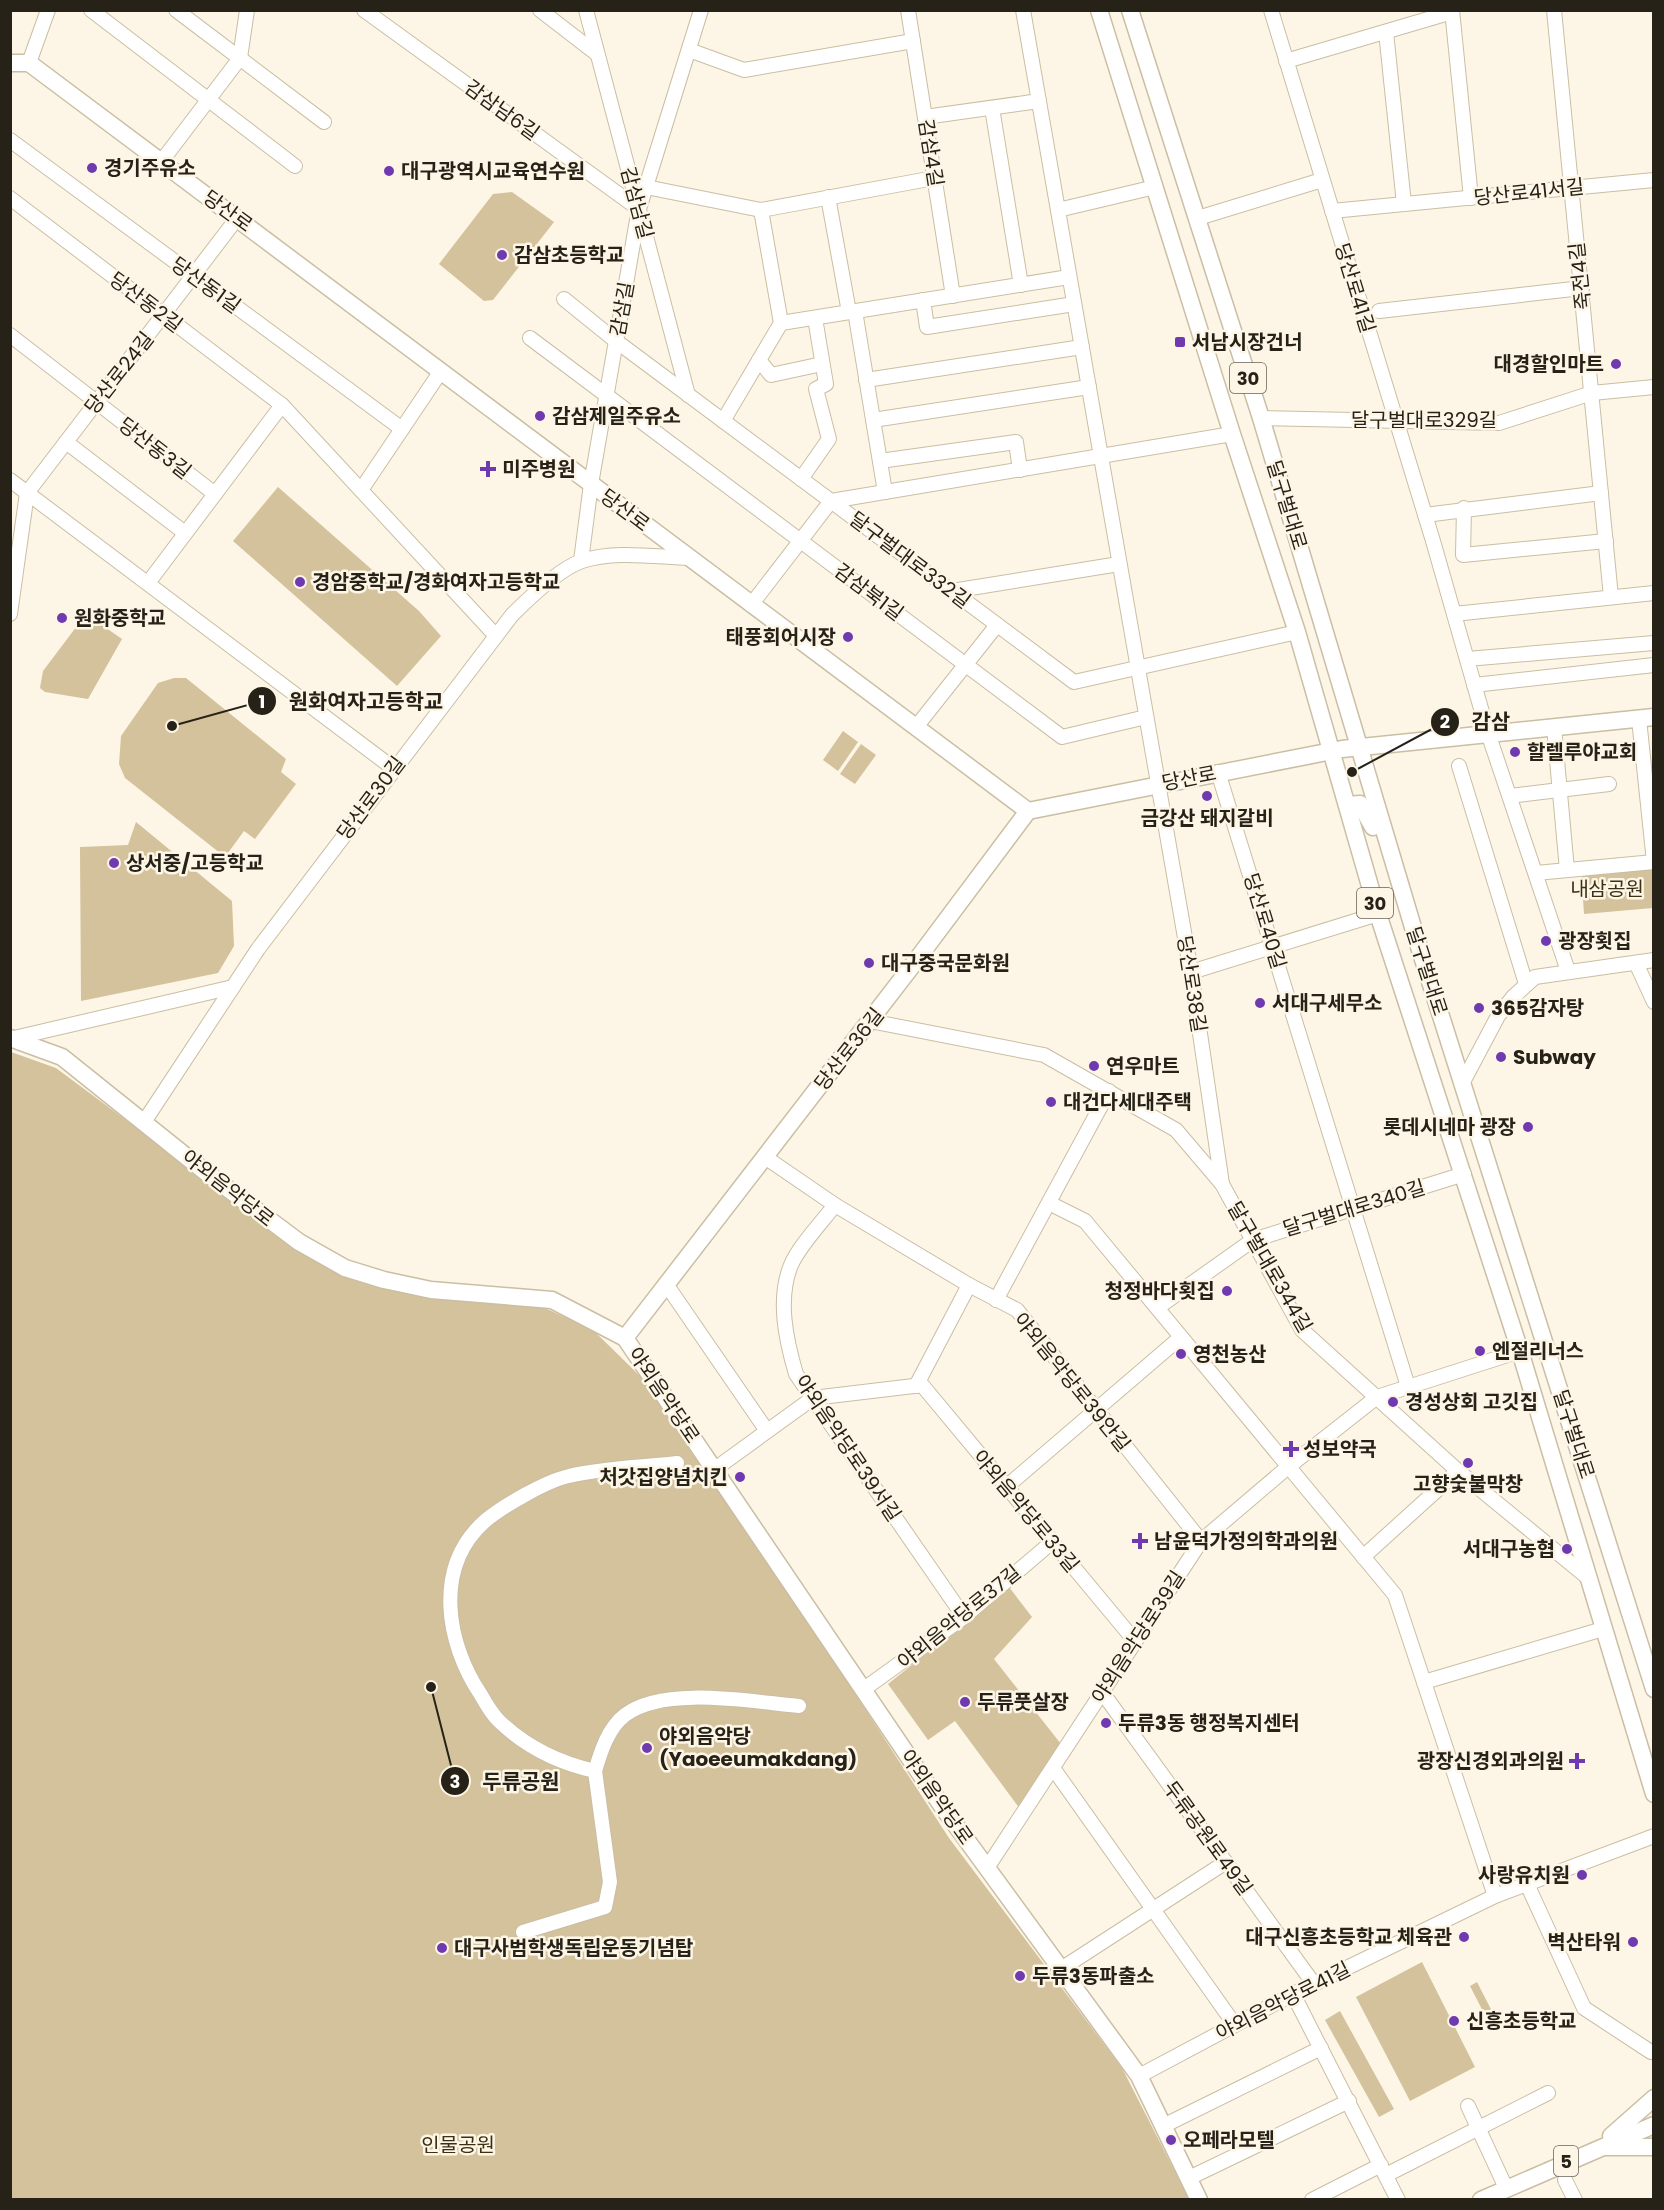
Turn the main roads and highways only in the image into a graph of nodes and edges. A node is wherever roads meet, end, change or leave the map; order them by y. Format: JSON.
{"nodes":[{"id":1,"x":1099,"y":10,"type":"edge"},
{"id":2,"x":1130,"y":10,"type":"edge"},
{"id":3,"x":10,"y":63,"type":"edge"},
{"id":4,"x":1646,"y":718,"type":"edge"},
{"id":5,"x":1360,"y":747,"type":"junction"},
{"id":6,"x":1332,"y":751,"type":"junction"},
{"id":7,"x":1347,"y":806,"type":"junction"},
{"id":8,"x":1028,"y":811,"type":"junction"},
{"id":9,"x":1383,"y":830,"type":"junction"},
{"id":10,"x":12,"y":1038,"type":"edge"},
{"id":11,"x":625,"y":1338,"type":"junction"},
{"id":12,"x":1653,"y":1689,"type":"edge"},
{"id":13,"x":1653,"y":1794,"type":"edge"},
{"id":14,"x":1653,"y":2098,"type":"edge"},
{"id":15,"x":1653,"y":2125,"type":"edge"},
{"id":16,"x":1599,"y":2147,"type":"junction"},
{"id":17,"x":1653,"y":2147,"type":"edge"},
{"id":18,"x":1199,"y":2199,"type":"edge"},
{"id":19,"x":1480,"y":2199,"type":"edge"}],
"edges":[{"from":1,"to":6,"type":"main road","name":"달구벌대로","number":"30"},
{"from":2,"to":5,"type":"main road","name":"달구벌대로","number":"30"},
{"from":3,"to":8,"type":"main road","name":"당산로"},
{"from":4,"to":5,"type":"main road","name":"당산로"},
{"from":5,"to":6,"type":"main road","name":"당산로"},
{"from":5,"to":9,"type":"main road","name":"달구벌대로","number":"30"},
{"from":6,"to":7,"type":"main road","name":"달구벌대로","number":"30"},
{"from":6,"to":8,"type":"main road","name":"당산로"},
{"from":7,"to":9,"type":"main road"},
{"from":7,"to":13,"type":"main road","name":"달구벌대로","number":"30"},
{"from":8,"to":11,"type":"main road","name":"당산로36길"},
{"from":9,"to":12,"type":"main road","name":"달구벌대로","number":"30"},
{"from":10,"to":11,"type":"main road","name":"야외음악당로"},
{"from":11,"to":18,"type":"main road","name":"야외음악당로"},
{"from":14,"to":16,"type":"main road"},
{"from":15,"to":16,"type":"main road","number":"5"},
{"from":16,"to":17,"type":"main road"},
{"from":16,"to":19,"type":"main road","number":"5"}]}
